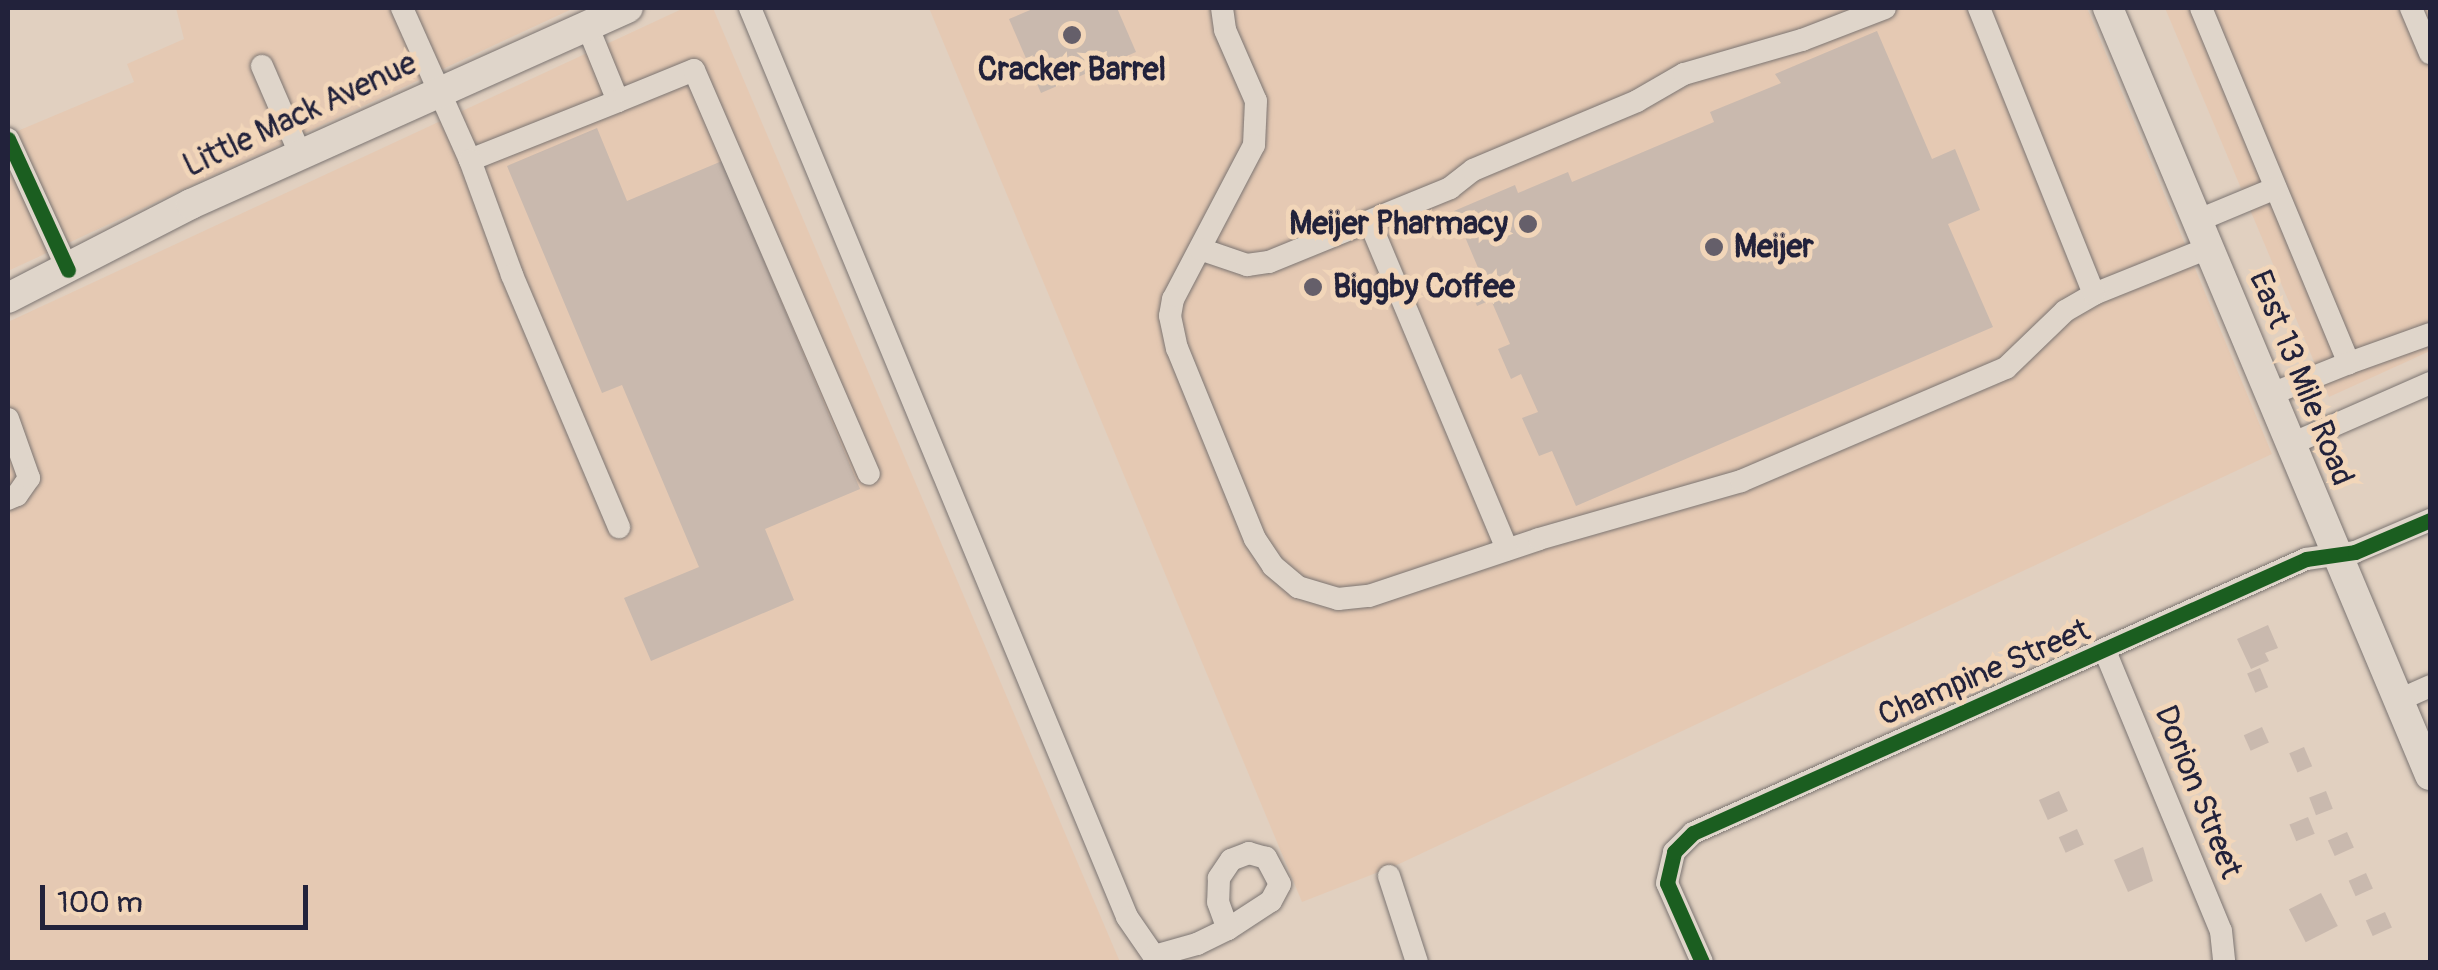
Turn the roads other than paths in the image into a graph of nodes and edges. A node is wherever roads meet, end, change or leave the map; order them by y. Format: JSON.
{"nodes":[{"id":1,"x":402,"y":8,"type":"edge"},
{"id":2,"x":628,"y":8,"type":"edge"},
{"id":3,"x":750,"y":8,"type":"edge"},
{"id":4,"x":1222,"y":8,"type":"edge"},
{"id":5,"x":1885,"y":8,"type":"edge"},
{"id":6,"x":1979,"y":8,"type":"edge"},
{"id":7,"x":2108,"y":8,"type":"edge"},
{"id":8,"x":2201,"y":8,"type":"edge"},
{"id":9,"x":2411,"y":8,"type":"edge"},
{"id":10,"x":587,"y":25,"type":"junction"},
{"id":11,"x":2430,"y":53,"type":"edge"},
{"id":12,"x":262,"y":66,"type":"dead end"},
{"id":13,"x":439,"y":90,"type":"junction"},
{"id":14,"x":618,"y":101,"type":"junction"},
{"id":15,"x":8,"y":138,"type":"edge"},
{"id":16,"x":300,"y":154,"type":"junction"},
{"id":17,"x":470,"y":160,"type":"junction"},
{"id":18,"x":2276,"y":188,"type":"junction"},
{"id":19,"x":1370,"y":223,"type":"junction"},
{"id":20,"x":2205,"y":234,"type":"junction"},
{"id":21,"x":1200,"y":249,"type":"junction"},
{"id":22,"x":68,"y":270,"type":"junction"},
{"id":23,"x":2094,"y":294,"type":"junction"},
{"id":24,"x":8,"y":298,"type":"edge"},
{"id":25,"x":2430,"y":334,"type":"edge"},
{"id":26,"x":2349,"y":363,"type":"junction"},
{"id":27,"x":2430,"y":382,"type":"edge"},
{"id":28,"x":2269,"y":395,"type":"junction"},
{"id":29,"x":8,"y":419,"type":"edge"},
{"id":30,"x":2289,"y":445,"type":"junction"},
{"id":31,"x":869,"y":474,"type":"dead end"},
{"id":32,"x":8,"y":498,"type":"edge"},
{"id":33,"x":2430,"y":520,"type":"edge"},
{"id":34,"x":619,"y":527,"type":"dead end"},
{"id":35,"x":1508,"y":549,"type":"junction"},
{"id":36,"x":2337,"y":556,"type":"junction"},
{"id":37,"x":2105,"y":651,"type":"junction"},
{"id":38,"x":2430,"y":686,"type":"edge"},
{"id":39,"x":2399,"y":700,"type":"junction"},
{"id":40,"x":2430,"y":775,"type":"edge"},
{"id":41,"x":1388,"y":876,"type":"dead end"},
{"id":42,"x":1228,"y":929,"type":"dead end"},
{"id":43,"x":2224,"y":961,"type":"edge"},
{"id":44,"x":1418,"y":962,"type":"edge"},
{"id":45,"x":1702,"y":962,"type":"edge"}],
"edges":[{"from":1,"to":13,"type":"street"},
{"from":2,"to":10,"type":"main road","name":"Little Mack Avenue"},
{"from":3,"to":42,"type":"street"},
{"from":4,"to":21,"type":"street"},
{"from":5,"to":19,"type":"street"},
{"from":6,"to":23,"type":"street"},
{"from":7,"to":20,"type":"main road","name":"East 13 Mile Road"},
{"from":8,"to":18,"type":"street"},
{"from":9,"to":11,"type":"street"},
{"from":10,"to":13,"type":"main road","name":"Little Mack Avenue"},
{"from":10,"to":14,"type":"street"},
{"from":12,"to":16,"type":"street"},
{"from":13,"to":16,"type":"main road","name":"Little Mack Avenue"},
{"from":13,"to":17,"type":"street"},
{"from":14,"to":17,"type":"street"},
{"from":14,"to":31,"type":"street"},
{"from":15,"to":22,"type":"street"},
{"from":16,"to":22,"type":"main road","name":"Little Mack Avenue"},
{"from":17,"to":34,"type":"street"},
{"from":18,"to":20,"type":"street"},
{"from":18,"to":26,"type":"street"},
{"from":19,"to":21,"type":"street"},
{"from":19,"to":35,"type":"street"},
{"from":20,"to":23,"type":"street"},
{"from":20,"to":28,"type":"main road","name":"East 13 Mile Road"},
{"from":21,"to":35,"type":"street"},
{"from":22,"to":24,"type":"main road","name":"Little Mack Avenue"},
{"from":23,"to":35,"type":"street"},
{"from":25,"to":26,"type":"street"},
{"from":26,"to":28,"type":"street"},
{"from":27,"to":30,"type":"street"},
{"from":28,"to":30,"type":"main road","name":"East 13 Mile Road"},
{"from":29,"to":32,"type":"street"},
{"from":30,"to":36,"type":"main road","name":"East 13 Mile Road"},
{"from":33,"to":36,"type":"street","name":"Champine Street"},
{"from":36,"to":37,"type":"street","name":"Champine Street"},
{"from":36,"to":39,"type":"main road","name":"East 13 Mile Road"},
{"from":37,"to":43,"type":"street","name":"Dorion Street"},
{"from":37,"to":45,"type":"street","name":"Champine Street"},
{"from":38,"to":39,"type":"street"},
{"from":39,"to":40,"type":"main road","name":"East 13 Mile Road"},
{"from":41,"to":44,"type":"street"}]}
